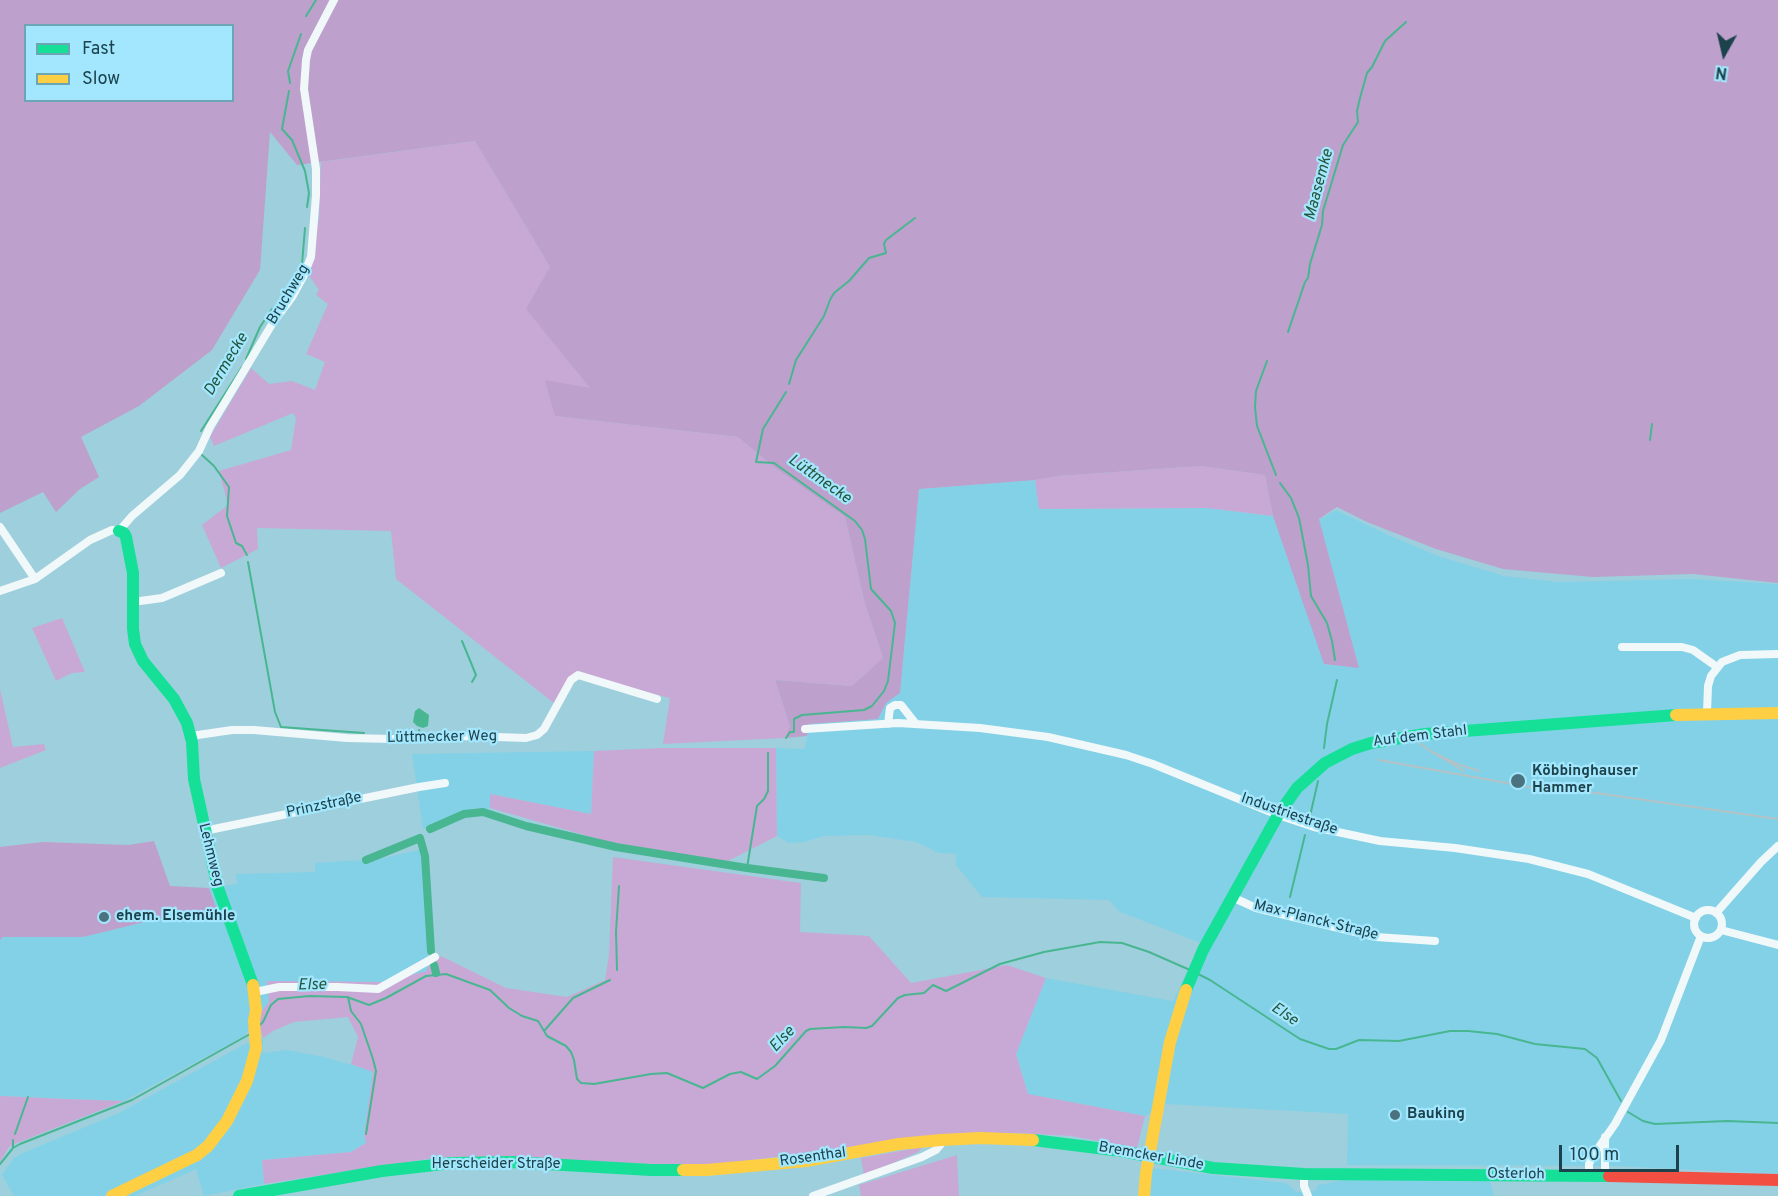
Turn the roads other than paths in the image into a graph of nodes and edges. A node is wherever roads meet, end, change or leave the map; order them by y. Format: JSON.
{"nodes":[{"id":1,"x":334,"y":0,"type":"edge"},
{"id":2,"x":0,"y":527,"type":"edge"},
{"id":3,"x":119,"y":531,"type":"junction"},
{"id":4,"x":221,"y":573,"type":"dead end"},
{"id":5,"x":35,"y":579,"type":"junction"},
{"id":6,"x":0,"y":591,"type":"edge"},
{"id":7,"x":133,"y":602,"type":"junction"},
{"id":8,"x":1623,"y":647,"type":"dead end"},
{"id":9,"x":1778,"y":654,"type":"edge"},
{"id":10,"x":1717,"y":667,"type":"junction"},
{"id":11,"x":657,"y":699,"type":"dead end"},
{"id":12,"x":1707,"y":713,"type":"junction"},
{"id":13,"x":1778,"y":713,"type":"edge"},
{"id":14,"x":888,"y":724,"type":"junction"},
{"id":15,"x":916,"y":724,"type":"junction"},
{"id":16,"x":805,"y":729,"type":"dead end"},
{"id":17,"x":191,"y":739,"type":"junction"},
{"id":18,"x":445,"y":783,"type":"dead end"},
{"id":19,"x":1278,"y":815,"type":"junction"},
{"id":20,"x":204,"y":831,"type":"junction"},
{"id":21,"x":1778,"y":846,"type":"edge"},
{"id":22,"x":1233,"y":898,"type":"junction"},
{"id":23,"x":1716,"y":912,"type":"junction"},
{"id":24,"x":1696,"y":918,"type":"junction"},
{"id":25,"x":1721,"y":930,"type":"junction"},
{"id":26,"x":1701,"y":936,"type":"junction"},
{"id":27,"x":1435,"y":941,"type":"dead end"},
{"id":28,"x":1778,"y":945,"type":"edge"},
{"id":29,"x":435,"y":957,"type":"dead end"},
{"id":30,"x":255,"y":992,"type":"junction"},
{"id":31,"x":1605,"y":1137,"type":"junction"},
{"id":32,"x":941,"y":1140,"type":"junction"},
{"id":33,"x":1150,"y":1157,"type":"junction"},
{"id":34,"x":684,"y":1170,"type":"joint"},
{"id":35,"x":1361,"y":1173,"type":"joint"},
{"id":36,"x":1304,"y":1174,"type":"junction"},
{"id":37,"x":1589,"y":1175,"type":"junction"},
{"id":38,"x":1605,"y":1176,"type":"junction"},
{"id":39,"x":1778,"y":1180,"type":"edge"},
{"id":40,"x":112,"y":1196,"type":"edge"},
{"id":41,"x":239,"y":1196,"type":"edge"},
{"id":42,"x":813,"y":1196,"type":"edge"},
{"id":43,"x":1144,"y":1196,"type":"edge"},
{"id":44,"x":1308,"y":1196,"type":"edge"}],
"edges":[{"from":1,"to":3,"type":"street","name":"Bruchweg"},
{"from":2,"to":5,"type":"street"},
{"from":3,"to":5,"type":"street","name":"Bruchweg"},
{"from":3,"to":7,"type":"street","name":"Lehmweg"},
{"from":4,"to":7,"type":"street"},
{"from":5,"to":6,"type":"street","name":"Bruchweg"},
{"from":7,"to":17,"type":"street","name":"Lehmweg"},
{"from":8,"to":10,"type":"street"},
{"from":9,"to":10,"type":"street"},
{"from":10,"to":12,"type":"street"},
{"from":11,"to":17,"type":"street","name":"Lüttmecker Weg"},
{"from":12,"to":13,"type":"street","name":"Auf dem Stahl"},
{"from":12,"to":19,"type":"street","name":"Auf dem Stahl"},
{"from":14,"to":15,"type":"street","name":"Industriestraße"},
{"from":14,"to":15,"type":"street"},
{"from":14,"to":16,"type":"street","name":"Industriestraße"},
{"from":15,"to":19,"type":"street","name":"Industriestraße"},
{"from":17,"to":20,"type":"street","name":"Lehmweg"},
{"from":18,"to":20,"type":"street","name":"Prinzstraße"},
{"from":19,"to":22,"type":"street","name":"Auf dem Stahl"},
{"from":19,"to":24,"type":"street","name":"Industriestraße"},
{"from":20,"to":30,"type":"street","name":"Lehmweg"},
{"from":21,"to":23,"type":"street"},
{"from":22,"to":27,"type":"street","name":"Max-Planck-Straße"},
{"from":22,"to":33,"type":"street","name":"Auf dem Stahl"},
{"from":23,"to":24,"type":"street"},
{"from":23,"to":25,"type":"street"},
{"from":24,"to":26,"type":"street"},
{"from":25,"to":26,"type":"street"},
{"from":25,"to":28,"type":"street"},
{"from":26,"to":31,"type":"street"},
{"from":29,"to":30,"type":"street"},
{"from":30,"to":40,"type":"street","name":"Lehmweg"},
{"from":31,"to":37,"type":"street"},
{"from":31,"to":38,"type":"street"},
{"from":32,"to":33,"type":"street","name":"Bremcker Linde"},
{"from":32,"to":34,"type":"street","name":"Rosenthal"},
{"from":32,"to":42,"type":"street"},
{"from":33,"to":36,"type":"street","name":"Bremcker Linde"},
{"from":33,"to":43,"type":"street","name":"Auf dem Stahl"},
{"from":34,"to":41,"type":"street","name":"Herscheider Straße"},
{"from":35,"to":36,"type":"street","name":"Bremcker Linde"},
{"from":35,"to":37,"type":"street","name":"Osterloh"},
{"from":36,"to":44,"type":"street"},
{"from":37,"to":38,"type":"street","name":"Osterloh"},
{"from":38,"to":39,"type":"street","name":"Osterloh"}]}
